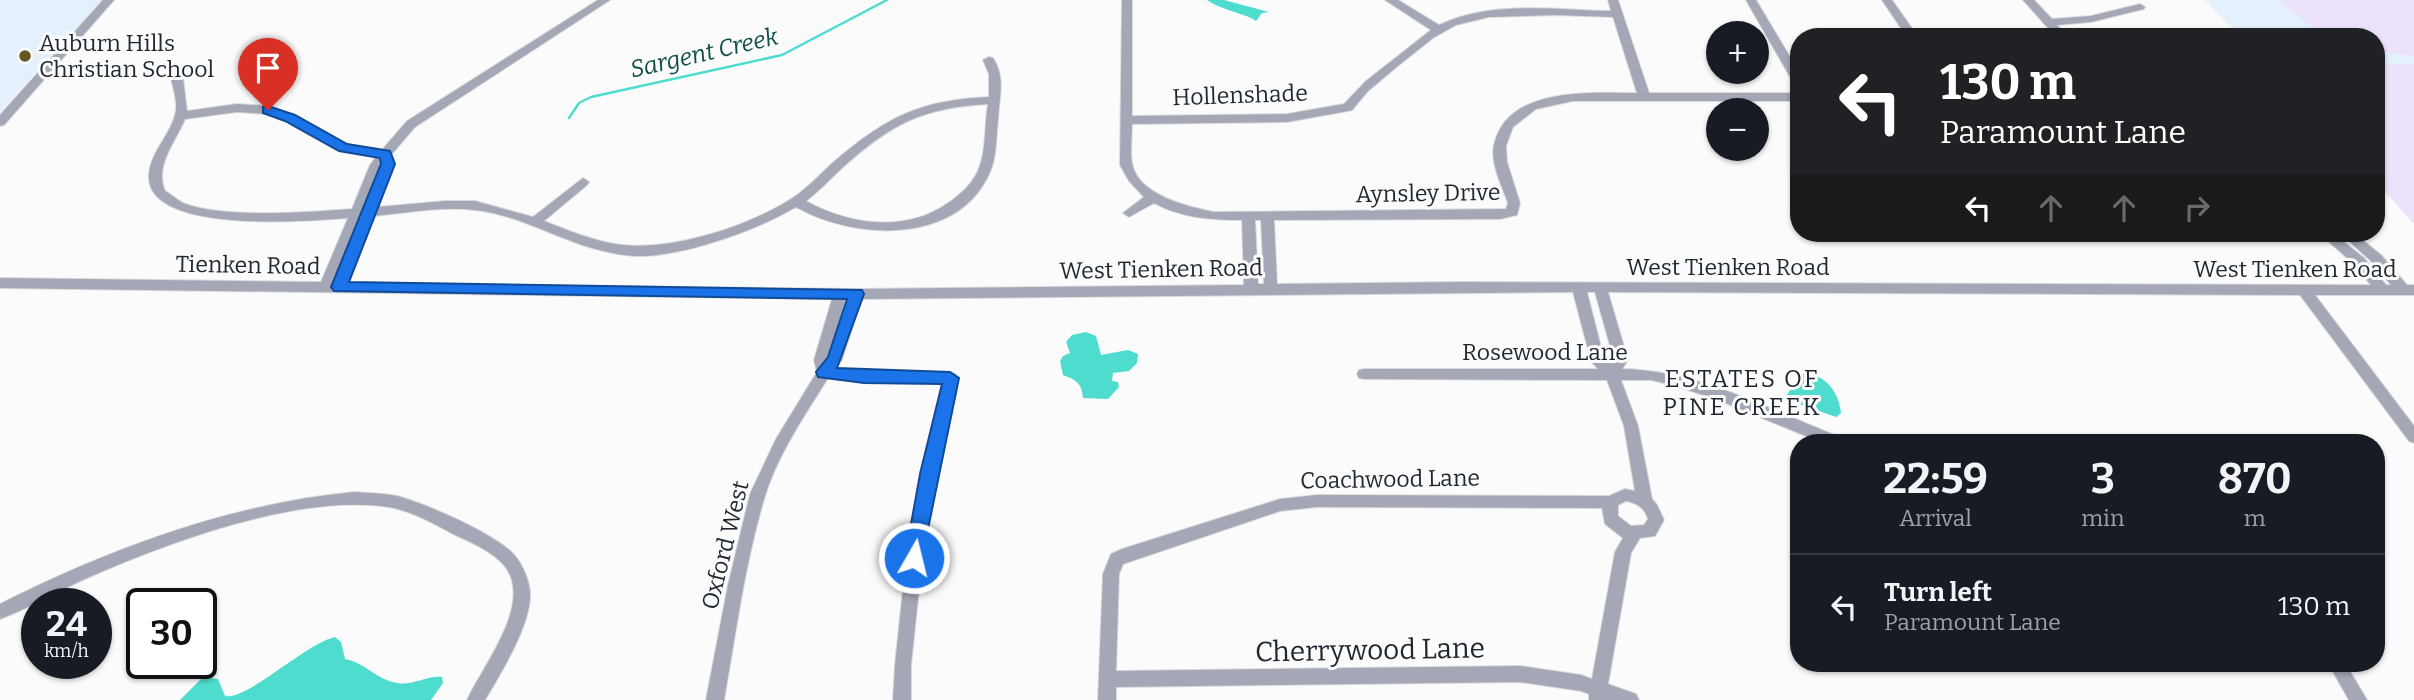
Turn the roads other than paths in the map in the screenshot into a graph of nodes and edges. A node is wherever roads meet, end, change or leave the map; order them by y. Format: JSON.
{"nodes":[{"id":1,"x":109,"y":0,"type":"edge"},
{"id":2,"x":605,"y":0,"type":"edge"},
{"id":3,"x":1126,"y":0,"type":"edge"},
{"id":4,"x":1390,"y":0,"type":"edge"},
{"id":5,"x":1613,"y":0,"type":"edge"},
{"id":6,"x":1751,"y":0,"type":"edge"},
{"id":7,"x":1887,"y":0,"type":"edge"},
{"id":8,"x":2028,"y":0,"type":"edge"},
{"id":9,"x":2140,"y":7,"type":"dead end"},
{"id":10,"x":1617,"y":14,"type":"junction"},
{"id":11,"x":2048,"y":23,"type":"junction"},
{"id":12,"x":1907,"y":28,"type":"edge"},
{"id":13,"x":2053,"y":28,"type":"edge"},
{"id":14,"x":1438,"y":29,"type":"junction"},
{"id":15,"x":989,"y":60,"type":"dead end"},
{"id":16,"x":1790,"y":67,"type":"edge"},
{"id":17,"x":177,"y":78,"type":"dead end"},
{"id":18,"x":1644,"y":97,"type":"junction"},
{"id":19,"x":1790,"y":97,"type":"edge"},
{"id":20,"x":994,"y":100,"type":"junction"},
{"id":21,"x":180,"y":116,"type":"junction"},
{"id":22,"x":1125,"y":120,"type":"junction"},
{"id":23,"x":0,"y":122,"type":"edge"},
{"id":24,"x":385,"y":154,"type":"junction"},
{"id":25,"x":583,"y":182,"type":"dead end"},
{"id":26,"x":1153,"y":197,"type":"junction"},
{"id":27,"x":797,"y":202,"type":"junction"},
{"id":28,"x":363,"y":213,"type":"junction"},
{"id":29,"x":1129,"y":213,"type":"dead end"},
{"id":30,"x":1248,"y":216,"type":"junction"},
{"id":31,"x":1267,"y":216,"type":"junction"},
{"id":32,"x":535,"y":222,"type":"junction"},
{"id":33,"x":2336,"y":242,"type":"edge"},
{"id":34,"x":2357,"y":242,"type":"edge"},
{"id":35,"x":0,"y":283,"type":"edge"},
{"id":36,"x":332,"y":287,"type":"junction"},
{"id":37,"x":1579,"y":288,"type":"junction"},
{"id":38,"x":1600,"y":288,"type":"junction"},
{"id":39,"x":1251,"y":289,"type":"junction"},
{"id":40,"x":1271,"y":289,"type":"junction"},
{"id":41,"x":2383,"y":290,"type":"junction"},
{"id":42,"x":2409,"y":290,"type":"edge"},
{"id":43,"x":1042,"y":291,"type":"joint"},
{"id":44,"x":2305,"y":291,"type":"junction"},
{"id":45,"x":840,"y":293,"type":"junction"},
{"id":46,"x":856,"y":294,"type":"junction"},
{"id":47,"x":824,"y":372,"type":"junction"},
{"id":48,"x":1364,"y":374,"type":"dead end"},
{"id":49,"x":1612,"y":374,"type":"junction"},
{"id":50,"x":1817,"y":434,"type":"edge"},
{"id":51,"x":2414,"y":437,"type":"edge"},
{"id":52,"x":1638,"y":474,"type":"junction"},
{"id":53,"x":1625,"y":495,"type":"junction"},
{"id":54,"x":1645,"y":501,"type":"junction"},
{"id":55,"x":1609,"y":508,"type":"junction"},
{"id":56,"x":1618,"y":528,"type":"junction"},
{"id":57,"x":1634,"y":534,"type":"junction"},
{"id":58,"x":1623,"y":552,"type":"junction"},
{"id":59,"x":0,"y":612,"type":"edge"},
{"id":60,"x":2341,"y":672,"type":"edge"},
{"id":61,"x":1108,"y":679,"type":"junction"},
{"id":62,"x":1597,"y":695,"type":"edge"},
{"id":63,"x":476,"y":700,"type":"edge"},
{"id":64,"x":715,"y":700,"type":"edge"},
{"id":65,"x":902,"y":700,"type":"edge"},
{"id":66,"x":1107,"y":700,"type":"edge"},
{"id":67,"x":1630,"y":700,"type":"edge"},
{"id":68,"x":2358,"y":700,"type":"edge"}],
"edges":[{"from":1,"to":23,"type":"street"},
{"from":2,"to":24,"type":"street"},
{"from":3,"to":22,"type":"street"},
{"from":4,"to":14,"type":"street"},
{"from":5,"to":10,"type":"street"},
{"from":6,"to":16,"type":"street"},
{"from":7,"to":12,"type":"street"},
{"from":8,"to":11,"type":"street"},
{"from":9,"to":11,"type":"street"},
{"from":10,"to":14,"type":"street","name":"Hollenshade"},
{"from":10,"to":18,"type":"street"},
{"from":11,"to":13,"type":"street"},
{"from":14,"to":22,"type":"street","name":"Hollenshade"},
{"from":15,"to":20,"type":"street"},
{"from":17,"to":21,"type":"street"},
{"from":18,"to":19,"type":"street","name":"Aynsley Drive"},
{"from":18,"to":31,"type":"street","name":"Aynsley Drive"},
{"from":20,"to":27,"type":"street"},
{"from":20,"to":27,"type":"street"},
{"from":21,"to":24,"type":"street"},
{"from":21,"to":28,"type":"street"},
{"from":22,"to":26,"type":"street"},
{"from":24,"to":28,"type":"street"},
{"from":25,"to":32,"type":"street"},
{"from":26,"to":29,"type":"street"},
{"from":26,"to":30,"type":"street","name":"Aynsley Drive"},
{"from":27,"to":32,"type":"street"},
{"from":28,"to":32,"type":"street"},
{"from":28,"to":36,"type":"street"},
{"from":30,"to":31,"type":"street","name":"Aynsley Drive"},
{"from":30,"to":39,"type":"street"},
{"from":31,"to":40,"type":"street"},
{"from":33,"to":41,"type":"street"},
{"from":34,"to":42,"type":"street"},
{"from":35,"to":36,"type":"street","name":"Tienken Road"},
{"from":36,"to":45,"type":"street","name":"Tienken Road"},
{"from":37,"to":38,"type":"street","name":"West Tienken Road"},
{"from":37,"to":40,"type":"street","name":"West Tienken Road"},
{"from":37,"to":49,"type":"street"},
{"from":38,"to":44,"type":"street","name":"West Tienken Road"},
{"from":38,"to":49,"type":"street"},
{"from":39,"to":40,"type":"street","name":"West Tienken Road"},
{"from":39,"to":43,"type":"street","name":"West Tienken Road"},
{"from":41,"to":42,"type":"street","name":"West Tienken Road"},
{"from":41,"to":44,"type":"street","name":"West Tienken Road"},
{"from":43,"to":46,"type":"street","name":"Tienken Road"},
{"from":44,"to":51,"type":"street"},
{"from":45,"to":46,"type":"street","name":"Tienken Road"},
{"from":45,"to":47,"type":"street","name":"Oxford West"},
{"from":46,"to":47,"type":"street","name":"Oxford West"},
{"from":47,"to":64,"type":"street","name":"Oxford West"},
{"from":47,"to":65,"type":"street"},
{"from":48,"to":49,"type":"street","name":"Rosewood Lane"},
{"from":49,"to":50,"type":"street","name":"Rosewood Lane"},
{"from":49,"to":52,"type":"street"},
{"from":52,"to":53,"type":"street"},
{"from":52,"to":54,"type":"street"},
{"from":53,"to":54,"type":"street"},
{"from":53,"to":55,"type":"street"},
{"from":54,"to":57,"type":"street"},
{"from":55,"to":56,"type":"street"},
{"from":55,"to":61,"type":"street","name":"Coachwood Lane"},
{"from":56,"to":57,"type":"street"},
{"from":56,"to":58,"type":"street"},
{"from":57,"to":58,"type":"street"},
{"from":58,"to":62,"type":"street"},
{"from":59,"to":63,"type":"street"},
{"from":60,"to":68,"type":"street"},
{"from":61,"to":62,"type":"street","name":"Cherrywood Lane"},
{"from":61,"to":66,"type":"street"},
{"from":62,"to":67,"type":"street","name":"Cherrywood Lane"}]}
